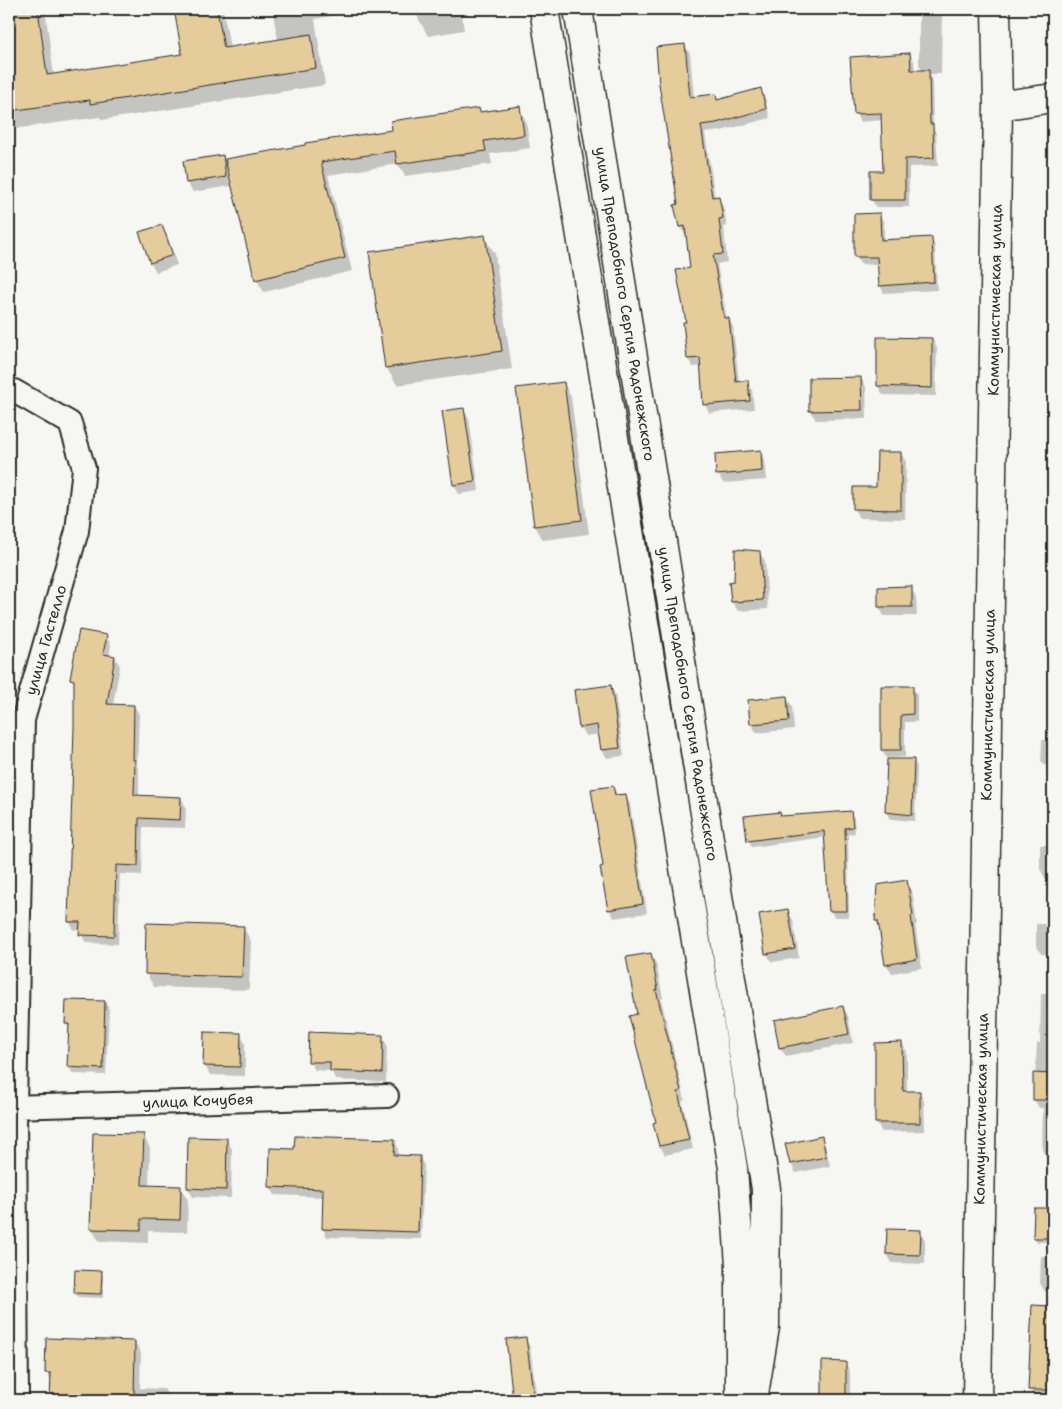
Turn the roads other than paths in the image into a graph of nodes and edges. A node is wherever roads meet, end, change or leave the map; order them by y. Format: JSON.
{"nodes":[{"id":1,"x":544,"y":9,"type":"edge"},
{"id":2,"x":578,"y":9,"type":"edge"},
{"id":3,"x":996,"y":9,"type":"edge"},
{"id":4,"x":1053,"y":98,"type":"edge"},
{"id":5,"x":998,"y":106,"type":"junction"},
{"id":6,"x":9,"y":389,"type":"edge"},
{"id":7,"x":387,"y":1096,"type":"dead end"},
{"id":8,"x":12,"y":1107,"type":"edge"},
{"id":9,"x":17,"y":1400,"type":"edge"},
{"id":10,"x":740,"y":1400,"type":"edge"},
{"id":11,"x":753,"y":1400,"type":"edge"},
{"id":12,"x":977,"y":1400,"type":"edge"}],
"edges":[{"from":1,"to":10,"type":"street","name":"улица Преподобного Сергия Радонежского"},
{"from":2,"to":11,"type":"street","name":"улица Преподобного Сергия Радонежского"},
{"from":3,"to":5,"type":"street","name":"Коммунистическая улица"},
{"from":4,"to":5,"type":"street"},
{"from":5,"to":12,"type":"street","name":"Коммунистическая улица"},
{"from":6,"to":8,"type":"street","name":"улица Гастелло"},
{"from":7,"to":8,"type":"street","name":"улица Кочубея"},
{"from":8,"to":9,"type":"street","name":"улица Гастелло"}]}
